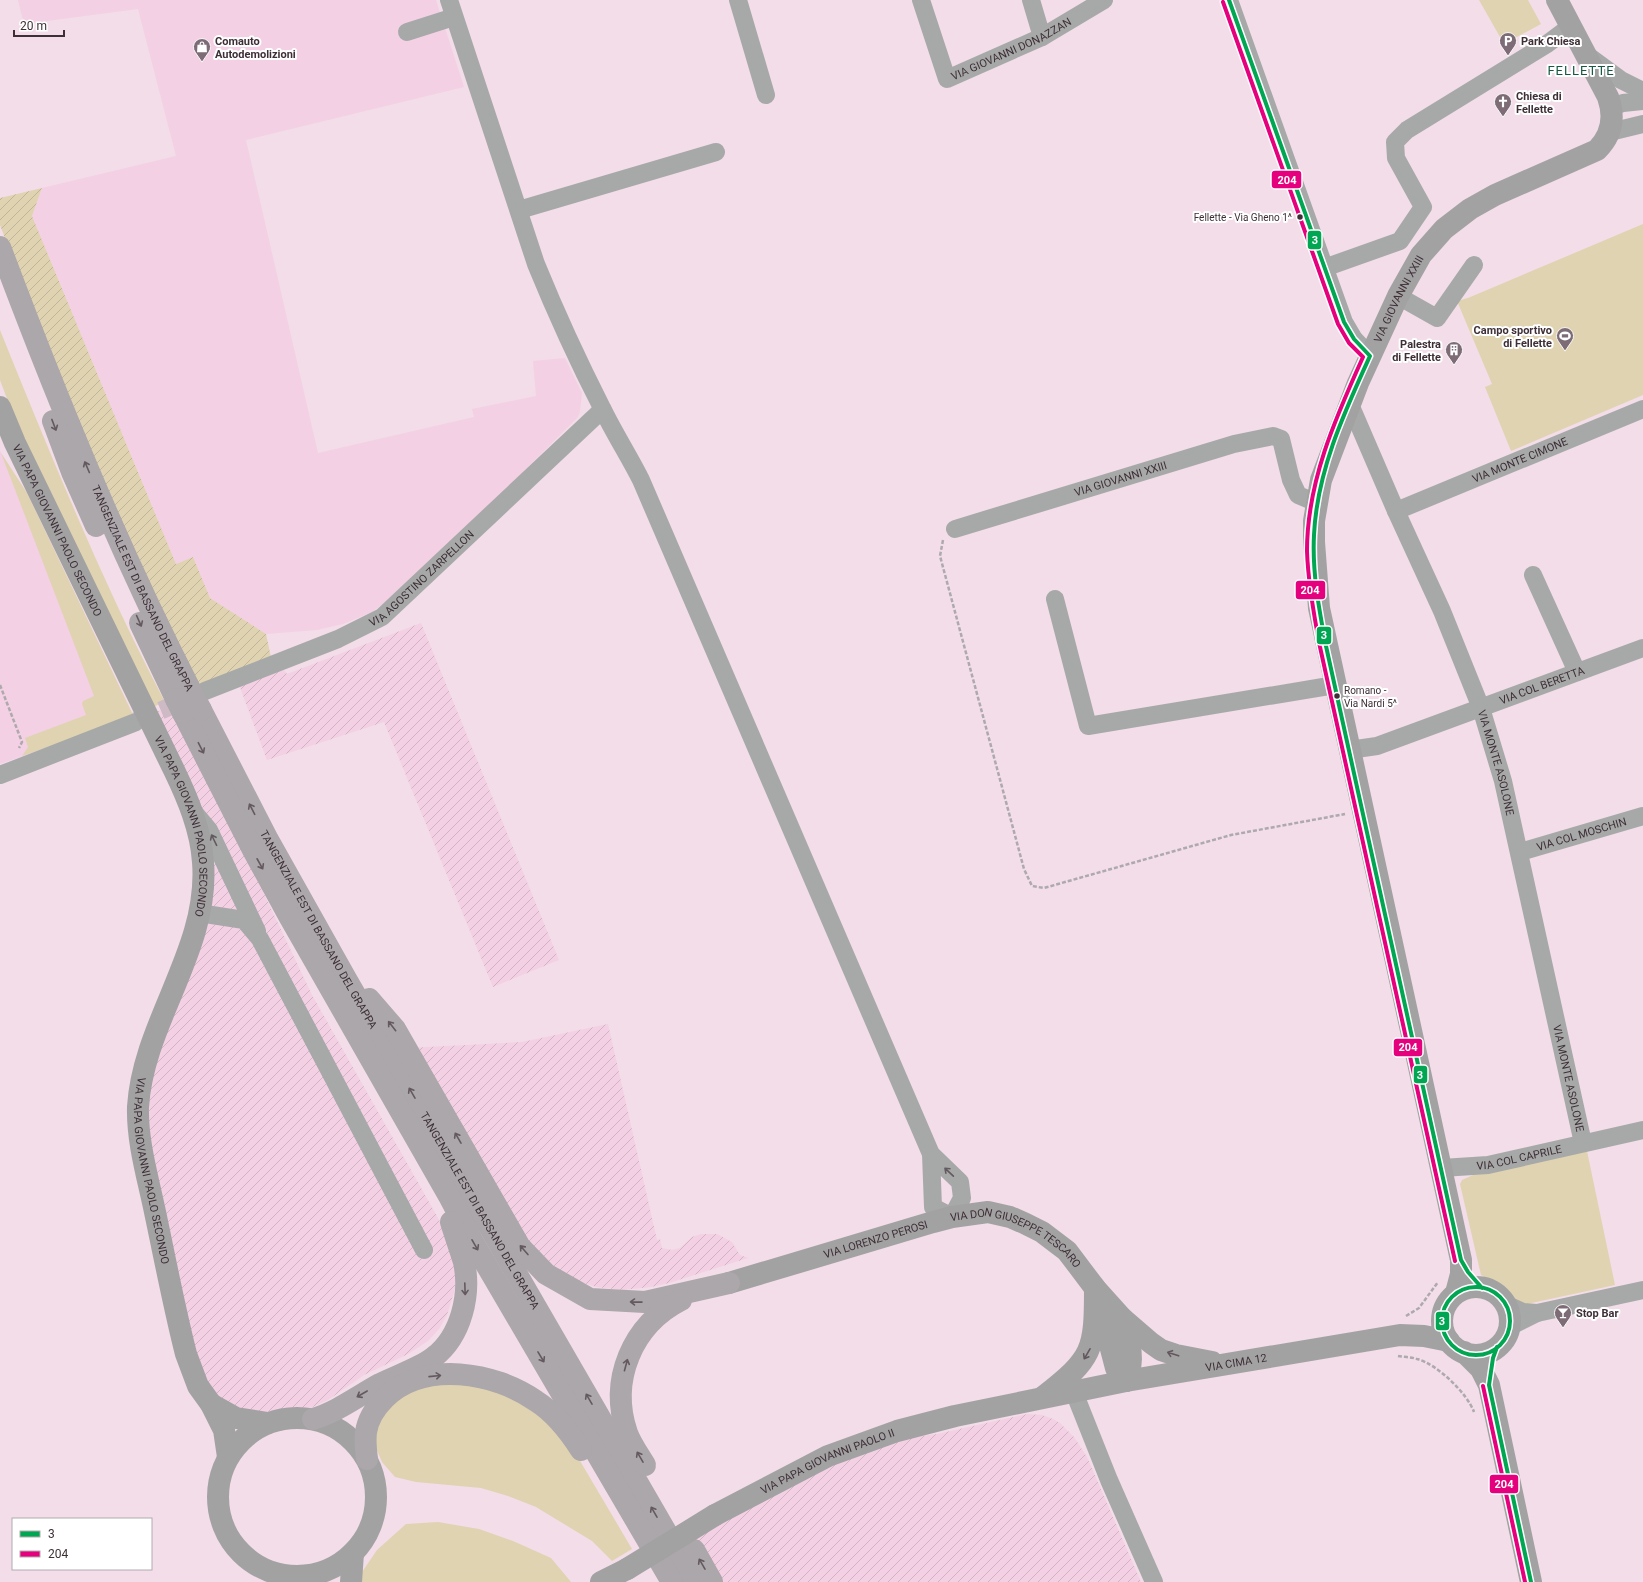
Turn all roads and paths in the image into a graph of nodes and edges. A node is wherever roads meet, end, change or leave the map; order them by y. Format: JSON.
{"nodes":[{"id":1,"x":738,"y":0,"type":"edge"},
{"id":2,"x":922,"y":0,"type":"edge"},
{"id":3,"x":1031,"y":0,"type":"edge"},
{"id":4,"x":1104,"y":0,"type":"edge"},
{"id":5,"x":1229,"y":0,"type":"edge"},
{"id":6,"x":1557,"y":0,"type":"edge"},
{"id":7,"x":452,"y":8,"type":"edge"},
{"id":8,"x":1571,"y":26,"type":"junction"},
{"id":9,"x":407,"y":32,"type":"dead end"},
{"id":10,"x":1042,"y":37,"type":"junction"},
{"id":11,"x":1587,"y":55,"type":"junction"},
{"id":12,"x":1643,"y":91,"type":"edge"},
{"id":13,"x":766,"y":95,"type":"dead end"},
{"id":14,"x":1643,"y":101,"type":"edge"},
{"id":15,"x":1611,"y":107,"type":"junction"},
{"id":16,"x":1643,"y":124,"type":"edge"},
{"id":17,"x":1610,"y":132,"type":"junction"},
{"id":18,"x":716,"y":152,"type":"dead end"},
{"id":19,"x":519,"y":210,"type":"junction"},
{"id":20,"x":0,"y":247,"type":"edge"},
{"id":21,"x":1474,"y":264,"type":"dead end"},
{"id":22,"x":1324,"y":268,"type":"junction"},
{"id":23,"x":0,"y":284,"type":"edge"},
{"id":24,"x":1398,"y":296,"type":"junction"},
{"id":25,"x":1370,"y":356,"type":"junction"},
{"id":26,"x":1349,"y":402,"type":"junction"},
{"id":27,"x":0,"y":407,"type":"edge"},
{"id":28,"x":1643,"y":409,"type":"edge"},
{"id":29,"x":602,"y":410,"type":"junction"},
{"id":30,"x":1316,"y":503,"type":"junction"},
{"id":31,"x":1396,"y":511,"type":"junction"},
{"id":32,"x":955,"y":529,"type":"joint"},
{"id":33,"x":1533,"y":575,"type":"dead end"},
{"id":34,"x":1055,"y":599,"type":"dead end"},
{"id":35,"x":1643,"y":648,"type":"edge"},
{"id":36,"x":1577,"y":672,"type":"junction"},
{"id":37,"x":1335,"y":684,"type":"junction"},
{"id":38,"x":0,"y":685,"type":"edge"},
{"id":39,"x":191,"y":701,"type":"junction"},
{"id":40,"x":1481,"y":708,"type":"junction"},
{"id":41,"x":136,"y":722,"type":"tunnel mouth"},
{"id":42,"x":1349,"y":750,"type":"junction"},
{"id":43,"x":16,"y":751,"type":"dead end"},
{"id":44,"x":0,"y":775,"type":"edge"},
{"id":45,"x":190,"y":806,"type":"junction"},
{"id":46,"x":1363,"y":811,"type":"junction"},
{"id":47,"x":1643,"y":816,"type":"edge"},
{"id":48,"x":1520,"y":852,"type":"junction"},
{"id":49,"x":199,"y":913,"type":"junction"},
{"id":50,"x":289,"y":916,"type":"junction"},
{"id":51,"x":260,"y":939,"type":"junction"},
{"id":52,"x":346,"y":979,"type":"junction"},
{"id":53,"x":1643,"y":1130,"type":"edge"},
{"id":54,"x":1583,"y":1143,"type":"junction"},
{"id":55,"x":930,"y":1154,"type":"junction"},
{"id":56,"x":1442,"y":1168,"type":"junction"},
{"id":57,"x":952,"y":1217,"type":"junction"},
{"id":58,"x":424,"y":1250,"type":"dead end"},
{"id":59,"x":1461,"y":1260,"type":"junction"},
{"id":60,"x":1439,"y":1281,"type":"dead end"},
{"id":61,"x":729,"y":1283,"type":"junction"},
{"id":62,"x":1095,"y":1288,"type":"junction"},
{"id":63,"x":1482,"y":1288,"type":"junction"},
{"id":64,"x":1643,"y":1290,"type":"edge"},
{"id":65,"x":1450,"y":1301,"type":"junction"},
{"id":66,"x":1505,"y":1304,"type":"junction"},
{"id":67,"x":1536,"y":1313,"type":"junction"},
{"id":68,"x":1122,"y":1318,"type":"junction"},
{"id":69,"x":1399,"y":1326,"type":"junction"},
{"id":70,"x":1509,"y":1327,"type":"junction"},
{"id":71,"x":1456,"y":1346,"type":"junction"},
{"id":72,"x":1498,"y":1346,"type":"junction"},
{"id":73,"x":1391,"y":1356,"type":"dead end"},
{"id":74,"x":1224,"y":1365,"type":"junction"},
{"id":75,"x":1126,"y":1381,"type":"junction"},
{"id":76,"x":1489,"y":1386,"type":"junction"},
{"id":77,"x":1074,"y":1392,"type":"junction"},
{"id":78,"x":1041,"y":1398,"type":"junction"},
{"id":79,"x":211,"y":1404,"type":"junction"},
{"id":80,"x":1475,"y":1417,"type":"dead end"},
{"id":81,"x":313,"y":1419,"type":"junction"},
{"id":82,"x":268,"y":1422,"type":"junction"},
{"id":83,"x":228,"y":1457,"type":"junction"},
{"id":84,"x":367,"y":1459,"type":"junction"},
{"id":85,"x":681,"y":1528,"type":"dead end"},
{"id":86,"x":692,"y":1546,"type":"dead end"},
{"id":87,"x":640,"y":1551,"type":"dead end"},
{"id":88,"x":353,"y":1553,"type":"junction"},
{"id":89,"x":306,"y":1579,"type":"edge"},
{"id":90,"x":351,"y":1582,"type":"edge"},
{"id":91,"x":601,"y":1582,"type":"edge"},
{"id":92,"x":672,"y":1582,"type":"edge"},
{"id":93,"x":695,"y":1582,"type":"edge"},
{"id":94,"x":712,"y":1582,"type":"edge"},
{"id":95,"x":1154,"y":1582,"type":"edge"},
{"id":96,"x":1531,"y":1582,"type":"edge"}],
"edges":[{"from":1,"to":13,"type":"street"},
{"from":2,"to":10,"type":"street","name":"VIA GIOVANNI DONAZZAN"},
{"from":3,"to":10,"type":"street"},
{"from":4,"to":10,"type":"street","name":"VIA GIOVANNI DONAZZAN"},
{"from":5,"to":22,"type":"street"},
{"from":6,"to":8,"type":"main road"},
{"from":7,"to":9,"type":"street"},
{"from":7,"to":19,"type":"street"},
{"from":8,"to":11,"type":"main road"},
{"from":8,"to":22,"type":"street"},
{"from":11,"to":12,"type":"street"},
{"from":11,"to":15,"type":"main road"},
{"from":14,"to":15,"type":"street"},
{"from":15,"to":17,"type":"main road"},
{"from":16,"to":17,"type":"street"},
{"from":17,"to":24,"type":"main road","name":"VIA GIOVANNI XXIII"},
{"from":18,"to":19,"type":"street"},
{"from":19,"to":29,"type":"street"},
{"from":39,"to":20,"type":"highway","name":"TANGENZIALE EST DI BASSANO DEL GRAPPA","one_way":true},
{"from":21,"to":24,"type":"street"},
{"from":22,"to":25,"type":"street"},
{"from":23,"to":39,"type":"highway","name":"TANGENZIALE EST DI BASSANO DEL GRAPPA","one_way":true},
{"from":24,"to":25,"type":"main road","name":"VIA GIOVANNI XXIII"},
{"from":25,"to":26,"type":"main road","name":"VIA GIOVANNI XXIII"},
{"from":26,"to":30,"type":"main road","name":"VIA GIOVANNI XXIII"},
{"from":26,"to":31,"type":"street","name":"VIA MONTE ASOLONE"},
{"from":27,"to":45,"type":"main road","name":"VIA PAPA GIOVANNI PAOLO SECONDO"},
{"from":28,"to":31,"type":"street","name":"VIA MONTE CIMONE"},
{"from":29,"to":39,"type":"street","name":"VIA AGOSTINO ZARPELLON"},
{"from":29,"to":55,"type":"street"},
{"from":30,"to":32,"type":"street","name":"VIA GIOVANNI XXIII"},
{"from":30,"to":37,"type":"main road"},
{"from":31,"to":40,"type":"street","name":"VIA MONTE ASOLONE"},
{"from":32,"to":46,"type":"path"},
{"from":33,"to":36,"type":"street"},
{"from":34,"to":37,"type":"street"},
{"from":35,"to":36,"type":"street","name":"VIA COL BERETTA"},
{"from":36,"to":40,"type":"street","name":"VIA COL BERETTA"},
{"from":37,"to":42,"type":"main road"},
{"from":38,"to":43,"type":"path"},
{"from":39,"to":50,"type":"highway","name":"TANGENZIALE EST DI BASSANO DEL GRAPPA","one_way":true},
{"from":52,"to":39,"type":"highway","name":"TANGENZIALE EST DI BASSANO DEL GRAPPA","one_way":true},
{"from":40,"to":42,"type":"street","name":"VIA COL BERETTA"},
{"from":40,"to":48,"type":"street","name":"VIA MONTE ASOLONE"},
{"from":41,"to":44,"type":"street"},
{"from":42,"to":46,"type":"main road"},
{"from":45,"to":49,"type":"main road","name":"VIA PAPA GIOVANNI PAOLO SECONDO"},
{"from":51,"to":45,"type":"street","one_way":true},
{"from":46,"to":56,"type":"main road"},
{"from":47,"to":48,"type":"street","name":"VIA COL MOSCHIN"},
{"from":48,"to":54,"type":"street","name":"VIA MONTE ASOLONE"},
{"from":49,"to":51,"type":"street"},
{"from":49,"to":79,"type":"main road","name":"VIA PAPA GIOVANNI PAOLO SECONDO"},
{"from":50,"to":81,"type":"highway","one_way":true},
{"from":50,"to":92,"type":"highway","name":"TANGENZIALE EST DI BASSANO DEL GRAPPA","one_way":true},
{"from":51,"to":58,"type":"street"},
{"from":61,"to":52,"type":"highway","one_way":true},
{"from":93,"to":52,"type":"highway","name":"TANGENZIALE EST DI BASSANO DEL GRAPPA","one_way":true},
{"from":53,"to":54,"type":"street","name":"VIA COL CAPRILE"},
{"from":54,"to":56,"type":"street","name":"VIA COL CAPRILE"},
{"from":55,"to":57,"type":"street","name":"VIA LORENZO PEROSI"},
{"from":57,"to":55,"type":"street","name":"VIA DON GIUSEPPE TESCARO","one_way":true},
{"from":56,"to":59,"type":"main road"},
{"from":57,"to":61,"type":"main road","name":"VIA LORENZO PEROSI"},
{"from":57,"to":62,"type":"main road","name":"VIA DON GIUSEPPE TESCARO"},
{"from":59,"to":63,"type":"main road"},
{"from":59,"to":65,"type":"main road"},
{"from":60,"to":69,"type":"path"},
{"from":85,"to":61,"type":"highway","one_way":true},
{"from":62,"to":68,"type":"main road","name":"VIA DON GIUSEPPE TESCARO"},
{"from":62,"to":75,"type":"main road","name":"VIA DON GIUSEPPE TESCARO"},
{"from":62,"to":78,"type":"main road","one_way":true},
{"from":63,"to":65,"type":"main road"},
{"from":63,"to":66,"type":"main road"},
{"from":64,"to":67,"type":"street"},
{"from":65,"to":69,"type":"main road"},
{"from":65,"to":71,"type":"main road"},
{"from":66,"to":67,"type":"street"},
{"from":66,"to":70,"type":"main road"},
{"from":67,"to":70,"type":"street"},
{"from":74,"to":68,"type":"main road","one_way":true},
{"from":68,"to":75,"type":"main road","name":"VIA DON GIUSEPPE TESCARO"},
{"from":69,"to":71,"type":"main road"},
{"from":69,"to":74,"type":"main road","name":"VIA CIMA 12"},
{"from":70,"to":72,"type":"main road"},
{"from":71,"to":72,"type":"main road"},
{"from":71,"to":76,"type":"main road"},
{"from":72,"to":76,"type":"main road"},
{"from":73,"to":80,"type":"path"},
{"from":74,"to":75,"type":"main road","name":"VIA CIMA 12"},
{"from":75,"to":77,"type":"main road","name":"VIA CIMA 12"},
{"from":76,"to":96,"type":"main road"},
{"from":77,"to":78,"type":"main road","name":"VIA PAPA GIOVANNI PAOLO II"},
{"from":77,"to":95,"type":"street"},
{"from":78,"to":91,"type":"main road","name":"VIA PAPA GIOVANNI PAOLO II","bridge":true},
{"from":79,"to":82,"type":"main road","name":"VIA PAPA GIOVANNI PAOLO SECONDO"},
{"from":79,"to":83,"type":"main road","name":"VIA PAPA GIOVANNI PAOLO SECONDO"},
{"from":81,"to":82,"type":"main road","name":"VIA PAPA GIOVANNI PAOLO SECONDO"},
{"from":81,"to":84,"type":"main road","name":"VIA PAPA GIOVANNI PAOLO SECONDO"},
{"from":82,"to":83,"type":"main road","name":"VIA PAPA GIOVANNI PAOLO SECONDO"},
{"from":83,"to":89,"type":"main road","name":"VIA PAPA GIOVANNI PAOLO SECONDO"},
{"from":84,"to":87,"type":"highway","one_way":true},
{"from":84,"to":88,"type":"main road","name":"VIA PAPA GIOVANNI PAOLO SECONDO"},
{"from":94,"to":86,"type":"highway","one_way":true},
{"from":88,"to":89,"type":"main road","name":"VIA PAPA GIOVANNI PAOLO SECONDO"},
{"from":88,"to":90,"type":"main road"}]}
